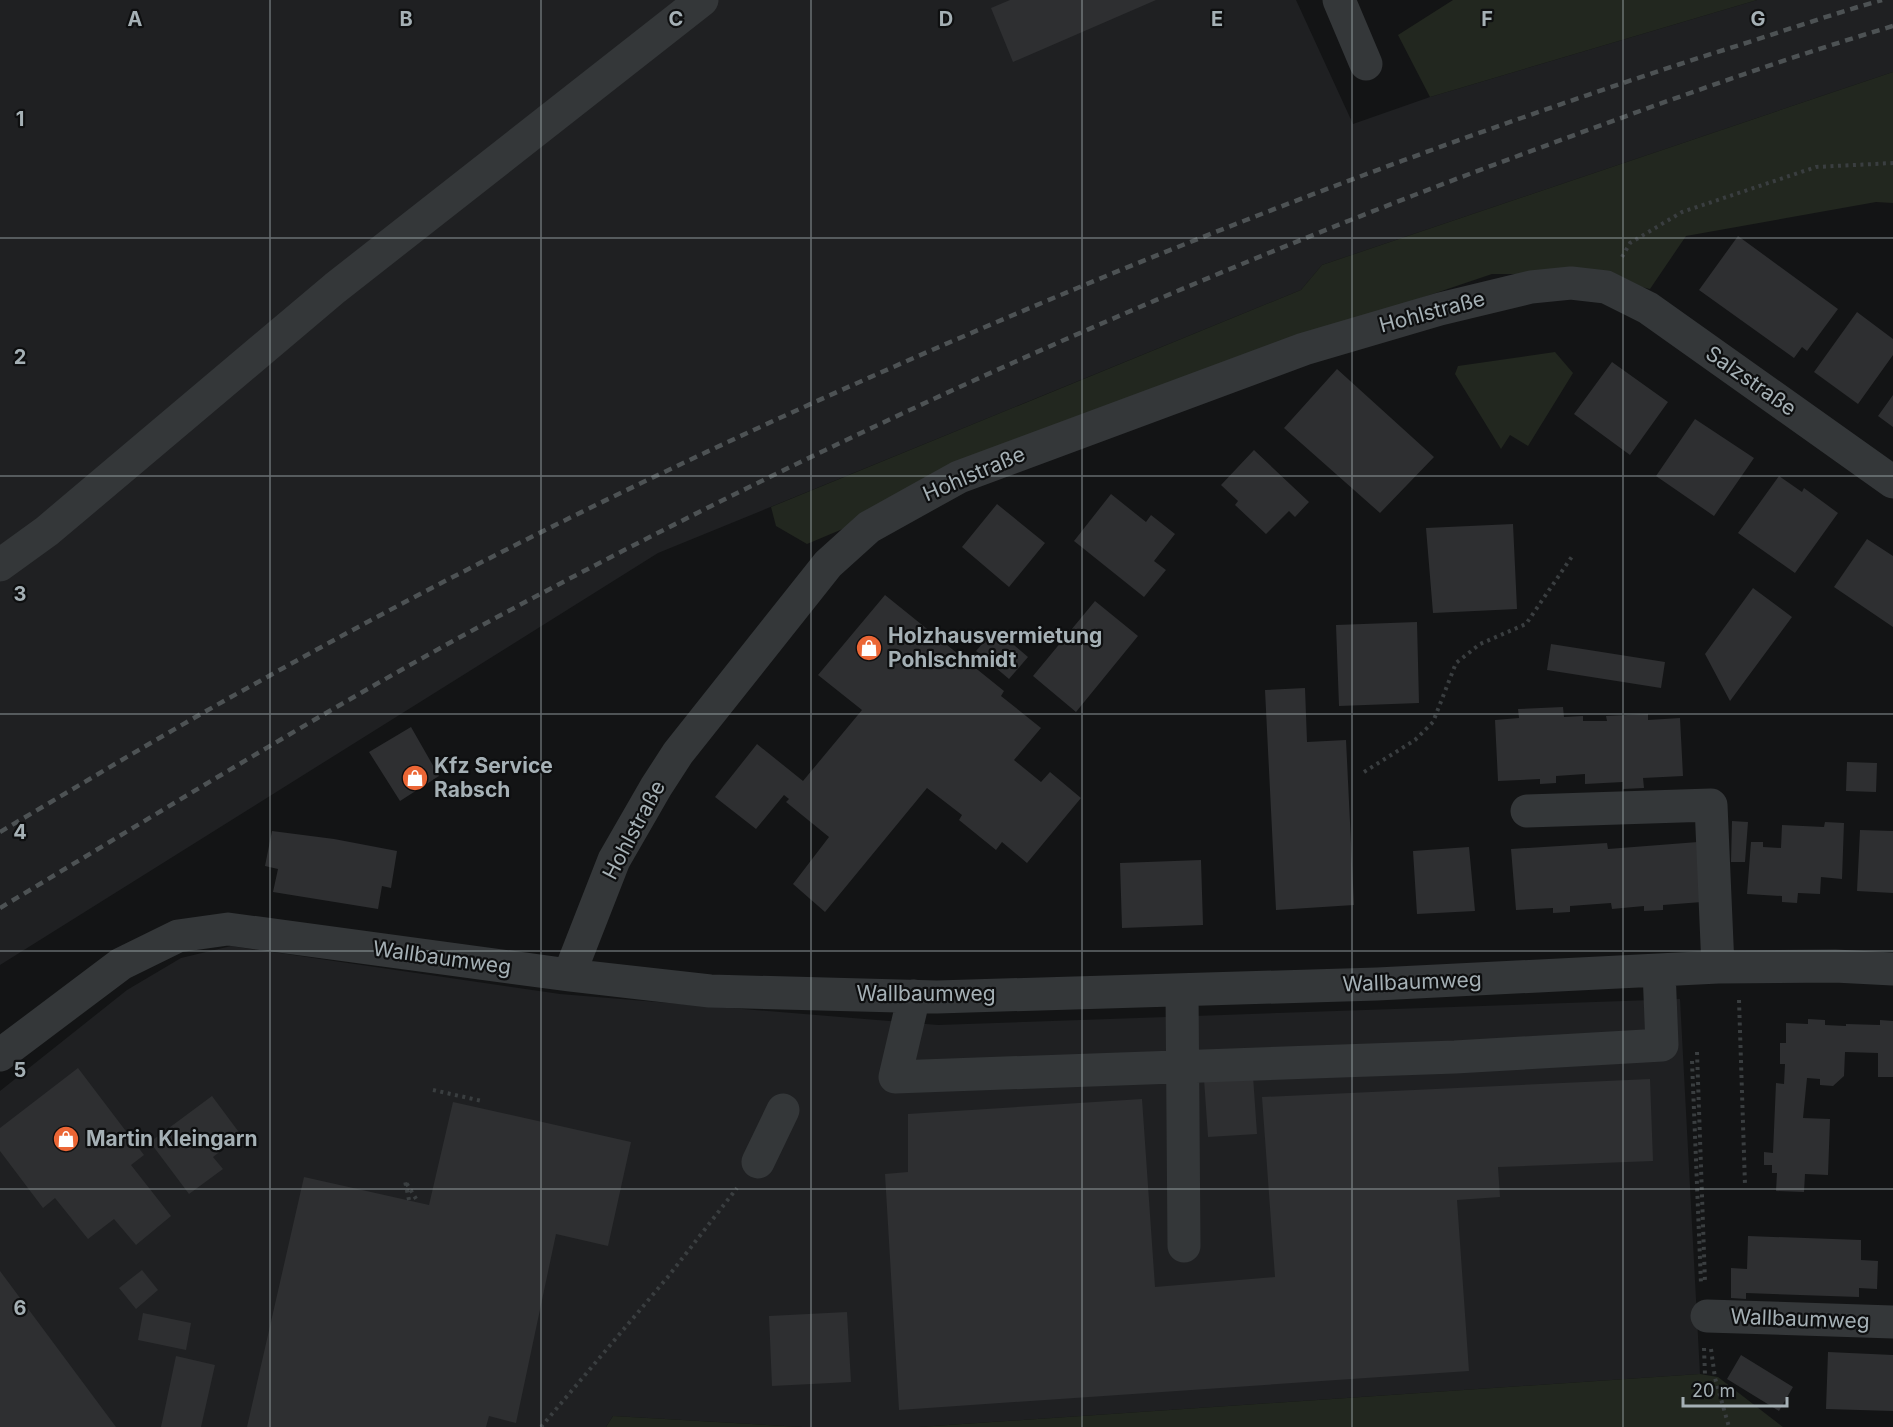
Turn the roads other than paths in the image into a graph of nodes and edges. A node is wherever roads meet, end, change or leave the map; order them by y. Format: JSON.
{"nodes":[{"id":1,"x":702,"y":0,"type":"edge"},
{"id":2,"x":1339,"y":0,"type":"edge"},
{"id":3,"x":1366,"y":64,"type":"dead end"},
{"id":4,"x":1606,"y":287,"type":"joint"},
{"id":5,"x":1893,"y":482,"type":"edge"},
{"id":6,"x":0,"y":565,"type":"edge"},
{"id":7,"x":1527,"y":811,"type":"dead end"},
{"id":8,"x":1728,"y":967,"type":"junction"},
{"id":9,"x":1893,"y":969,"type":"edge"},
{"id":10,"x":1659,"y":970,"type":"junction"},
{"id":11,"x":569,"y":975,"type":"junction"},
{"id":12,"x":1182,"y":990,"type":"junction"},
{"id":13,"x":914,"y":996,"type":"junction"},
{"id":14,"x":0,"y":1055,"type":"edge"},
{"id":15,"x":1182,"y":1066,"type":"junction"},
{"id":16,"x":783,"y":1110,"type":"dead end"},
{"id":17,"x":758,"y":1162,"type":"road end"},
{"id":18,"x":1184,"y":1245,"type":"dead end"},
{"id":19,"x":1704,"y":1315,"type":"road end"},
{"id":20,"x":1893,"y":1322,"type":"edge"}],
"edges":[{"from":1,"to":6,"type":"street"},
{"from":2,"to":3,"type":"street"},
{"from":4,"to":5,"type":"street","name":"Salzstraße"},
{"from":4,"to":11,"type":"street","name":"Hohlstraße"},
{"from":7,"to":8,"type":"street"},
{"from":8,"to":9,"type":"street","name":"Wallbaumweg"},
{"from":8,"to":10,"type":"street","name":"Wallbaumweg"},
{"from":10,"to":12,"type":"street","name":"Wallbaumweg"},
{"from":10,"to":15,"type":"street"},
{"from":11,"to":13,"type":"street","name":"Wallbaumweg"},
{"from":11,"to":14,"type":"street","name":"Wallbaumweg"},
{"from":12,"to":13,"type":"street","name":"Wallbaumweg"},
{"from":12,"to":15,"type":"street"},
{"from":13,"to":15,"type":"street"},
{"from":15,"to":18,"type":"street"},
{"from":16,"to":17,"type":"street"},
{"from":19,"to":20,"type":"street","name":"Wallbaumweg"}]}
